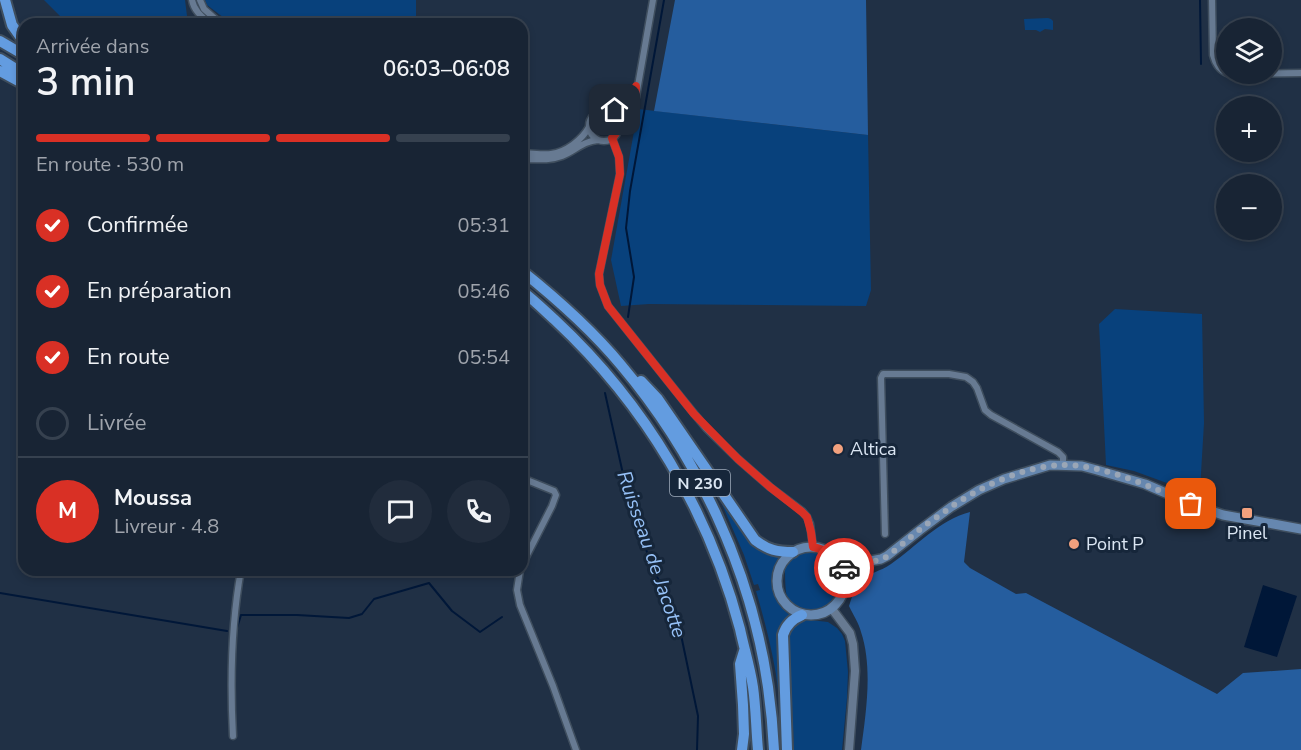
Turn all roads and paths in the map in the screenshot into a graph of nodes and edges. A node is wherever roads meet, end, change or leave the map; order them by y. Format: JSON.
{"nodes":[{"id":1,"x":5,"y":0,"type":"edge"},
{"id":2,"x":192,"y":0,"type":"edge"},
{"id":3,"x":200,"y":0,"type":"edge"},
{"id":4,"x":652,"y":0,"type":"edge"},
{"id":5,"x":1212,"y":0,"type":"edge"},
{"id":6,"x":203,"y":18,"type":"edge"},
{"id":7,"x":214,"y":18,"type":"edge"},
{"id":8,"x":18,"y":34,"type":"edge"},
{"id":9,"x":0,"y":41,"type":"edge"},
{"id":10,"x":18,"y":52,"type":"edge"},
{"id":11,"x":0,"y":59,"type":"edge"},
{"id":12,"x":1216,"y":63,"type":"edge"},
{"id":13,"x":0,"y":70,"type":"edge"},
{"id":14,"x":18,"y":70,"type":"edge"},
{"id":15,"x":1282,"y":73,"type":"edge"},
{"id":16,"x":1301,"y":73,"type":"edge"},
{"id":17,"x":18,"y":80,"type":"edge"},
{"id":18,"x":636,"y":86,"type":"junction"},
{"id":19,"x":608,"y":112,"type":"junction"},
{"id":20,"x":619,"y":124,"type":"junction"},
{"id":21,"x":590,"y":126,"type":"junction"},
{"id":22,"x":612,"y":138,"type":"junction"},
{"id":23,"x":600,"y":140,"type":"junction"},
{"id":24,"x":528,"y":153,"type":"edge"},
{"id":25,"x":528,"y":159,"type":"edge"},
{"id":26,"x":528,"y":276,"type":"edge"},
{"id":27,"x":528,"y":296,"type":"edge"},
{"id":28,"x":592,"y":333,"type":"junction"},
{"id":29,"x":1063,"y":465,"type":"junction"},
{"id":30,"x":528,"y":480,"type":"edge"},
{"id":31,"x":1301,"y":529,"type":"edge"},
{"id":32,"x":885,"y":534,"type":"dead end"},
{"id":33,"x":813,"y":547,"type":"junction"},
{"id":34,"x":793,"y":552,"type":"junction"},
{"id":35,"x":528,"y":553,"type":"edge"},
{"id":36,"x":843,"y":569,"type":"junction"},
{"id":37,"x":240,"y":576,"type":"edge"},
{"id":38,"x":519,"y":576,"type":"edge"},
{"id":39,"x":832,"y":609,"type":"junction"},
{"id":40,"x":802,"y":615,"type":"junction"},
{"id":41,"x":744,"y":648,"type":"junction"},
{"id":42,"x":233,"y":736,"type":"dead end"},
{"id":43,"x":576,"y":750,"type":"edge"},
{"id":44,"x":742,"y":750,"type":"edge"},
{"id":45,"x":758,"y":750,"type":"edge"},
{"id":46,"x":774,"y":750,"type":"edge"},
{"id":47,"x":787,"y":750,"type":"edge"},
{"id":48,"x":849,"y":750,"type":"edge"}],
"edges":[{"from":1,"to":8,"type":"highway"},
{"from":2,"to":6,"type":"street"},
{"from":3,"to":7,"type":"street"},
{"from":4,"to":18,"type":"street"},
{"from":5,"to":12,"type":"street"},
{"from":9,"to":10,"type":"highway"},
{"from":11,"to":14,"type":"highway"},
{"from":13,"to":17,"type":"highway"},
{"from":15,"to":16,"type":"street"},
{"from":18,"to":19,"type":"street"},
{"from":18,"to":20,"type":"street"},
{"from":19,"to":20,"type":"street"},
{"from":19,"to":21,"type":"street"},
{"from":20,"to":22,"type":"street"},
{"from":21,"to":23,"type":"street"},
{"from":21,"to":24,"type":"street"},
{"from":22,"to":23,"type":"street"},
{"from":22,"to":33,"type":"street"},
{"from":23,"to":25,"type":"street"},
{"from":26,"to":28,"type":"highway","number":"N 230"},
{"from":27,"to":41,"type":"highway","number":"N 230"},
{"from":28,"to":34,"type":"highway"},
{"from":28,"to":46,"type":"highway","number":"N 230"},
{"from":29,"to":31,"type":"main road"},
{"from":29,"to":32,"type":"street"},
{"from":29,"to":36,"type":"main road"},
{"from":30,"to":35,"type":"street"},
{"from":33,"to":34,"type":"main road"},
{"from":33,"to":36,"type":"main road"},
{"from":34,"to":40,"type":"main road"},
{"from":36,"to":39,"type":"main road"},
{"from":37,"to":42,"type":"street"},
{"from":38,"to":43,"type":"street"},
{"from":39,"to":40,"type":"main road"},
{"from":39,"to":48,"type":"street"},
{"from":40,"to":47,"type":"highway"},
{"from":41,"to":44,"type":"highway"},
{"from":41,"to":45,"type":"highway","number":"N 230"}]}
